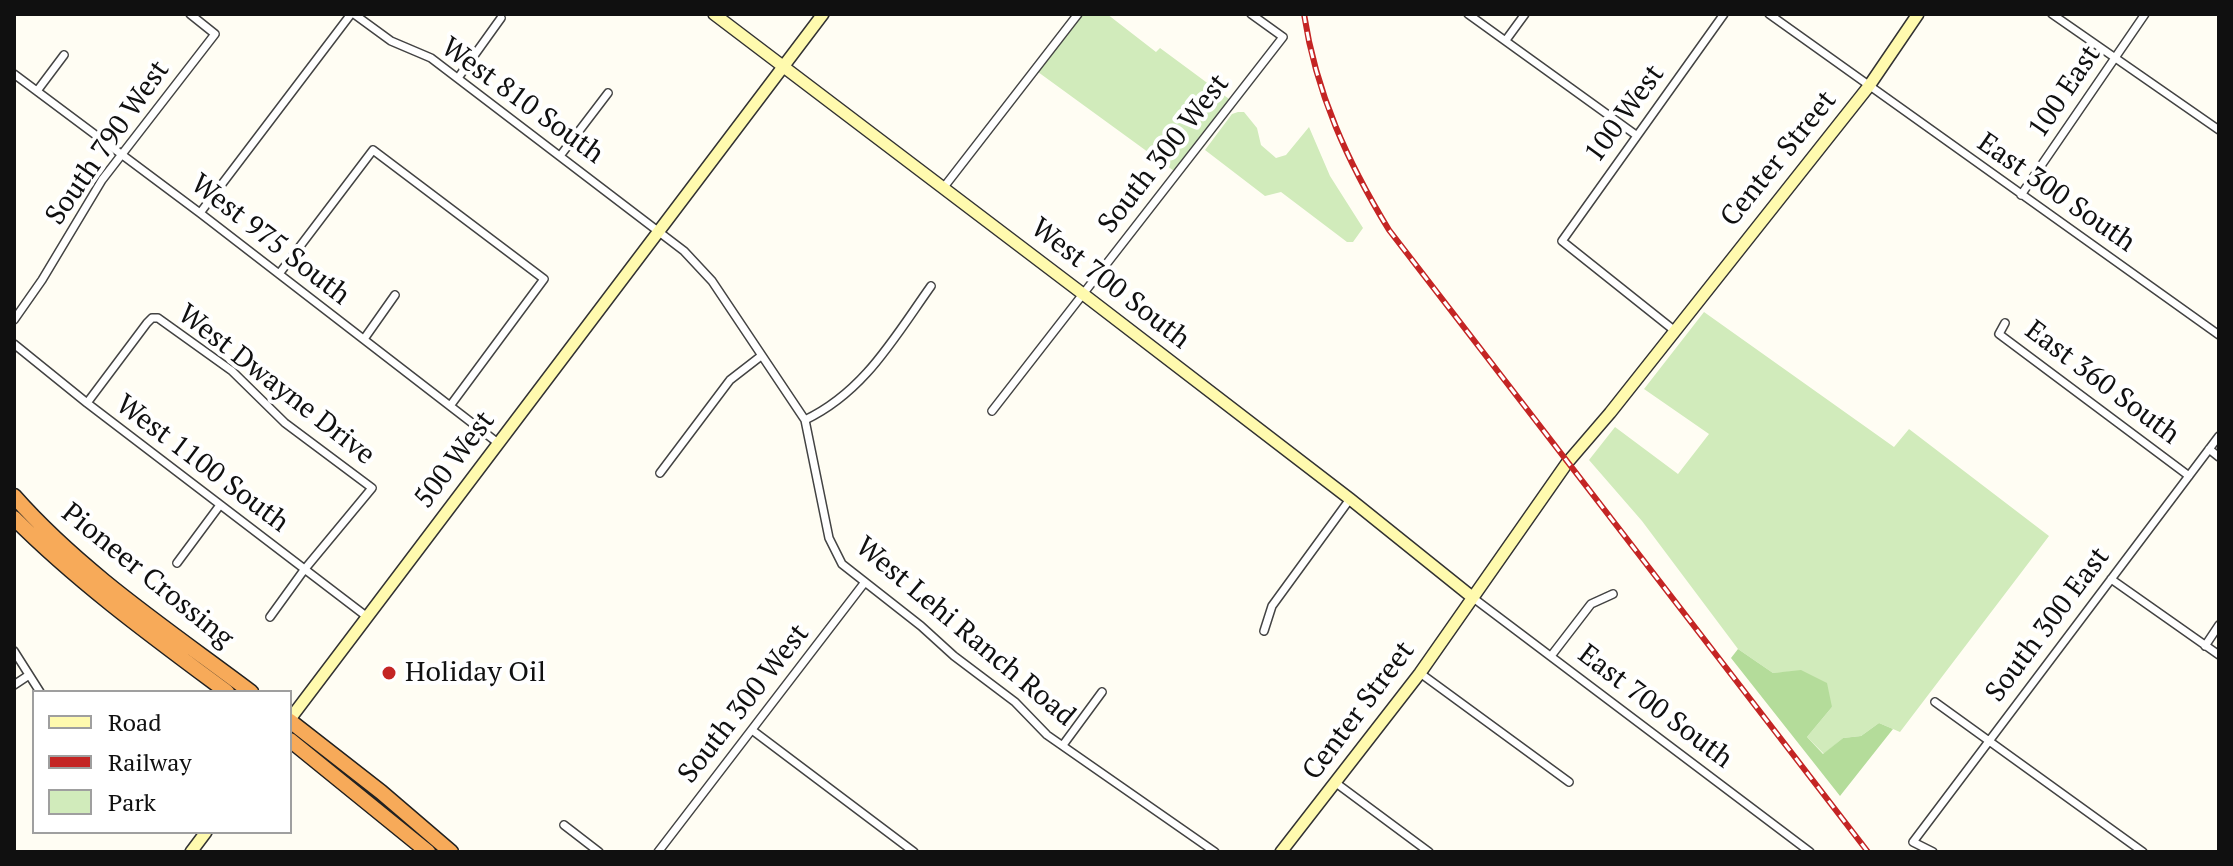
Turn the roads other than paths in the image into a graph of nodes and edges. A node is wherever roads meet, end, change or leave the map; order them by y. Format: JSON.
{"nodes":[{"id":1,"x":190,"y":14,"type":"edge"},
{"id":2,"x":352,"y":14,"type":"edge"},
{"id":3,"x":714,"y":14,"type":"edge"},
{"id":4,"x":823,"y":14,"type":"edge"},
{"id":5,"x":1078,"y":14,"type":"edge"},
{"id":6,"x":1251,"y":14,"type":"edge"},
{"id":7,"x":1468,"y":14,"type":"edge"},
{"id":8,"x":1525,"y":14,"type":"edge"},
{"id":9,"x":1724,"y":14,"type":"edge"},
{"id":10,"x":1769,"y":14,"type":"edge"},
{"id":11,"x":1918,"y":14,"type":"edge"},
{"id":12,"x":2052,"y":14,"type":"edge"},
{"id":13,"x":2145,"y":14,"type":"edge"},
{"id":14,"x":501,"y":18,"type":"dead end"},
{"id":15,"x":1506,"y":40,"type":"junction"},
{"id":16,"x":64,"y":55,"type":"dead end"},
{"id":17,"x":2115,"y":57,"type":"junction"},
{"id":18,"x":783,"y":67,"type":"junction"},
{"id":19,"x":14,"y":74,"type":"edge"},
{"id":20,"x":458,"y":78,"type":"junction"},
{"id":21,"x":1869,"y":86,"type":"junction"},
{"id":22,"x":37,"y":91,"type":"junction"},
{"id":23,"x":608,"y":93,"type":"dead end"},
{"id":24,"x":2219,"y":130,"type":"edge"},
{"id":25,"x":1636,"y":135,"type":"junction"},
{"id":26,"x":121,"y":154,"type":"junction"},
{"id":27,"x":560,"y":156,"type":"junction"},
{"id":28,"x":944,"y":187,"type":"junction"},
{"id":29,"x":2021,"y":195,"type":"junction"},
{"id":30,"x":200,"y":213,"type":"junction"},
{"id":31,"x":659,"y":230,"type":"junction"},
{"id":32,"x":279,"y":274,"type":"junction"},
{"id":33,"x":931,"y":286,"type":"dead end"},
{"id":34,"x":1083,"y":294,"type":"junction"},
{"id":35,"x":395,"y":295,"type":"dead end"},
{"id":36,"x":14,"y":320,"type":"edge"},
{"id":37,"x":2005,"y":323,"type":"dead end"},
{"id":38,"x":1675,"y":331,"type":"junction"},
{"id":39,"x":2219,"y":335,"type":"edge"},
{"id":40,"x":364,"y":339,"type":"junction"},
{"id":41,"x":14,"y":344,"type":"edge"},
{"id":42,"x":761,"y":356,"type":"junction"},
{"id":43,"x":87,"y":403,"type":"junction"},
{"id":44,"x":450,"y":406,"type":"junction"},
{"id":45,"x":992,"y":411,"type":"dead end"},
{"id":46,"x":805,"y":420,"type":"junction"},
{"id":47,"x":2219,"y":436,"type":"edge"},
{"id":48,"x":498,"y":443,"type":"junction"},
{"id":49,"x":2209,"y":449,"type":"junction"},
{"id":50,"x":2219,"y":457,"type":"edge"},
{"id":51,"x":660,"y":473,"type":"dead end"},
{"id":52,"x":2189,"y":476,"type":"junction"},
{"id":53,"x":14,"y":496,"type":"edge"},
{"id":54,"x":1350,"y":499,"type":"junction"},
{"id":55,"x":220,"y":505,"type":"junction"},
{"id":56,"x":14,"y":518,"type":"edge"},
{"id":57,"x":177,"y":563,"type":"dead end"},
{"id":58,"x":304,"y":570,"type":"junction"},
{"id":59,"x":2111,"y":579,"type":"junction"},
{"id":60,"x":865,"y":582,"type":"junction"},
{"id":61,"x":1613,"y":594,"type":"dead end"},
{"id":62,"x":1472,"y":597,"type":"junction"},
{"id":63,"x":366,"y":616,"type":"junction"},
{"id":64,"x":270,"y":617,"type":"dead end"},
{"id":65,"x":2219,"y":625,"type":"edge"},
{"id":66,"x":1264,"y":631,"type":"dead end"},
{"id":67,"x":2205,"y":646,"type":"junction"},
{"id":68,"x":14,"y":651,"type":"edge"},
{"id":69,"x":2219,"y":655,"type":"edge"},
{"id":70,"x":1551,"y":656,"type":"junction"},
{"id":71,"x":1420,"y":673,"type":"junction"},
{"id":72,"x":29,"y":675,"type":"junction"},
{"id":73,"x":14,"y":685,"type":"edge"},
{"id":74,"x":39,"y":690,"type":"edge"},
{"id":75,"x":224,"y":690,"type":"edge"},
{"id":76,"x":248,"y":690,"type":"edge"},
{"id":77,"x":1102,"y":692,"type":"dead end"},
{"id":78,"x":1935,"y":702,"type":"dead end"},
{"id":79,"x":292,"y":717,"type":"edge"},
{"id":80,"x":292,"y":722,"type":"edge"},
{"id":81,"x":752,"y":730,"type":"junction"},
{"id":82,"x":1988,"y":741,"type":"junction"},
{"id":83,"x":292,"y":742,"type":"edge"},
{"id":84,"x":1063,"y":745,"type":"junction"},
{"id":85,"x":1569,"y":782,"type":"dead end"},
{"id":86,"x":1336,"y":783,"type":"junction"},
{"id":87,"x":564,"y":825,"type":"dead end"},
{"id":88,"x":204,"y":834,"type":"edge"},
{"id":89,"x":191,"y":852,"type":"edge"},
{"id":90,"x":428,"y":852,"type":"edge"},
{"id":91,"x":451,"y":852,"type":"edge"},
{"id":92,"x":599,"y":852,"type":"edge"},
{"id":93,"x":658,"y":852,"type":"edge"},
{"id":94,"x":914,"y":852,"type":"edge"},
{"id":95,"x":1215,"y":852,"type":"edge"},
{"id":96,"x":1281,"y":852,"type":"edge"},
{"id":97,"x":1429,"y":852,"type":"edge"},
{"id":98,"x":1810,"y":852,"type":"edge"},
{"id":99,"x":1933,"y":852,"type":"edge"},
{"id":100,"x":2143,"y":852,"type":"edge"}],
"edges":[{"from":1,"to":26,"type":"street","name":"South 790 West"},
{"from":2,"to":20,"type":"street","name":"West 810 South"},
{"from":2,"to":30,"type":"street"},
{"from":3,"to":18,"type":"street","name":"West 700 South"},
{"from":4,"to":18,"type":"street"},
{"from":5,"to":28,"type":"street"},
{"from":6,"to":34,"type":"street","name":"South 300 West"},
{"from":7,"to":15,"type":"street"},
{"from":8,"to":15,"type":"street"},
{"from":9,"to":25,"type":"street","name":"100 West"},
{"from":10,"to":21,"type":"street","name":"East 300 South"},
{"from":11,"to":21,"type":"street","name":"Center Street"},
{"from":12,"to":17,"type":"street"},
{"from":13,"to":17,"type":"street","name":"100 East"},
{"from":14,"to":20,"type":"street"},
{"from":15,"to":25,"type":"street"},
{"from":16,"to":22,"type":"street"},
{"from":17,"to":24,"type":"street"},
{"from":17,"to":29,"type":"street","name":"100 East"},
{"from":18,"to":28,"type":"street","name":"West 700 South"},
{"from":18,"to":31,"type":"street","name":"500 West"},
{"from":19,"to":22,"type":"street","name":"West 975 South"},
{"from":20,"to":27,"type":"street","name":"West 810 South"},
{"from":21,"to":29,"type":"street","name":"East 300 South"},
{"from":21,"to":38,"type":"street","name":"Center Street"},
{"from":22,"to":26,"type":"street","name":"West 975 South"},
{"from":23,"to":27,"type":"street"},
{"from":25,"to":38,"type":"street","name":"100 West"},
{"from":26,"to":30,"type":"street","name":"West 975 South"},
{"from":26,"to":36,"type":"street","name":"South 790 West"},
{"from":27,"to":31,"type":"street","name":"West 810 South"},
{"from":28,"to":34,"type":"street","name":"West 700 South"},
{"from":29,"to":39,"type":"street","name":"East 300 South"},
{"from":30,"to":32,"type":"street","name":"West 975 South"},
{"from":31,"to":42,"type":"street","name":"West Lehi Ranch Road"},
{"from":31,"to":48,"type":"street","name":"500 West"},
{"from":32,"to":40,"type":"street","name":"West 975 South"},
{"from":32,"to":44,"type":"street"},
{"from":33,"to":46,"type":"street"},
{"from":34,"to":45,"type":"street","name":"South 300 West"},
{"from":34,"to":54,"type":"street","name":"West 700 South"},
{"from":35,"to":40,"type":"street"},
{"from":37,"to":52,"type":"street","name":"East 360 South"},
{"from":38,"to":62,"type":"street","name":"Center Street"},
{"from":40,"to":44,"type":"street","name":"West 975 South"},
{"from":41,"to":43,"type":"street","name":"West 1100 South"},
{"from":42,"to":46,"type":"street","name":"West Lehi Ranch Road"},
{"from":42,"to":51,"type":"street"},
{"from":43,"to":55,"type":"street","name":"West 1100 South"},
{"from":43,"to":58,"type":"street","name":"West Dwayne Drive"},
{"from":44,"to":48,"type":"street","name":"West 975 South"},
{"from":46,"to":60,"type":"street","name":"West Lehi Ranch Road"},
{"from":47,"to":49,"type":"street","name":"South 300 East"},
{"from":48,"to":63,"type":"street","name":"500 West"},
{"from":49,"to":50,"type":"street"},
{"from":49,"to":52,"type":"street","name":"South 300 East"},
{"from":52,"to":59,"type":"street","name":"South 300 East"},
{"from":53,"to":76,"type":"highway","name":"Pioneer Crossing"},
{"from":54,"to":62,"type":"street","name":"West 700 South"},
{"from":54,"to":66,"type":"street"},
{"from":55,"to":57,"type":"street"},
{"from":55,"to":58,"type":"street","name":"West 1100 South"},
{"from":56,"to":75,"type":"highway","name":"Pioneer Crossing"},
{"from":58,"to":63,"type":"street","name":"West 1100 South"},
{"from":58,"to":64,"type":"street"},
{"from":59,"to":67,"type":"street"},
{"from":59,"to":82,"type":"street","name":"South 300 East"},
{"from":60,"to":81,"type":"street","name":"South 300 West"},
{"from":60,"to":84,"type":"street","name":"West Lehi Ranch Road"},
{"from":61,"to":70,"type":"street"},
{"from":62,"to":70,"type":"street","name":"East 700 South"},
{"from":62,"to":71,"type":"street","name":"Center Street"},
{"from":63,"to":79,"type":"street","name":"500 West"},
{"from":65,"to":67,"type":"street"},
{"from":67,"to":69,"type":"street"},
{"from":68,"to":72,"type":"street"},
{"from":70,"to":98,"type":"street","name":"East 700 South"},
{"from":71,"to":85,"type":"street"},
{"from":71,"to":86,"type":"street","name":"Center Street"},
{"from":72,"to":73,"type":"street"},
{"from":72,"to":74,"type":"street"},
{"from":77,"to":84,"type":"street"},
{"from":78,"to":82,"type":"street"},
{"from":80,"to":91,"type":"highway"},
{"from":81,"to":93,"type":"street","name":"South 300 West"},
{"from":81,"to":94,"type":"street"},
{"from":82,"to":99,"type":"street","name":"South 300 East"},
{"from":82,"to":100,"type":"street"},
{"from":83,"to":90,"type":"highway"},
{"from":84,"to":95,"type":"street","name":"West Lehi Ranch Road"},
{"from":86,"to":96,"type":"street","name":"Center Street"},
{"from":86,"to":97,"type":"street"},
{"from":87,"to":92,"type":"street"},
{"from":88,"to":89,"type":"street"}]}
